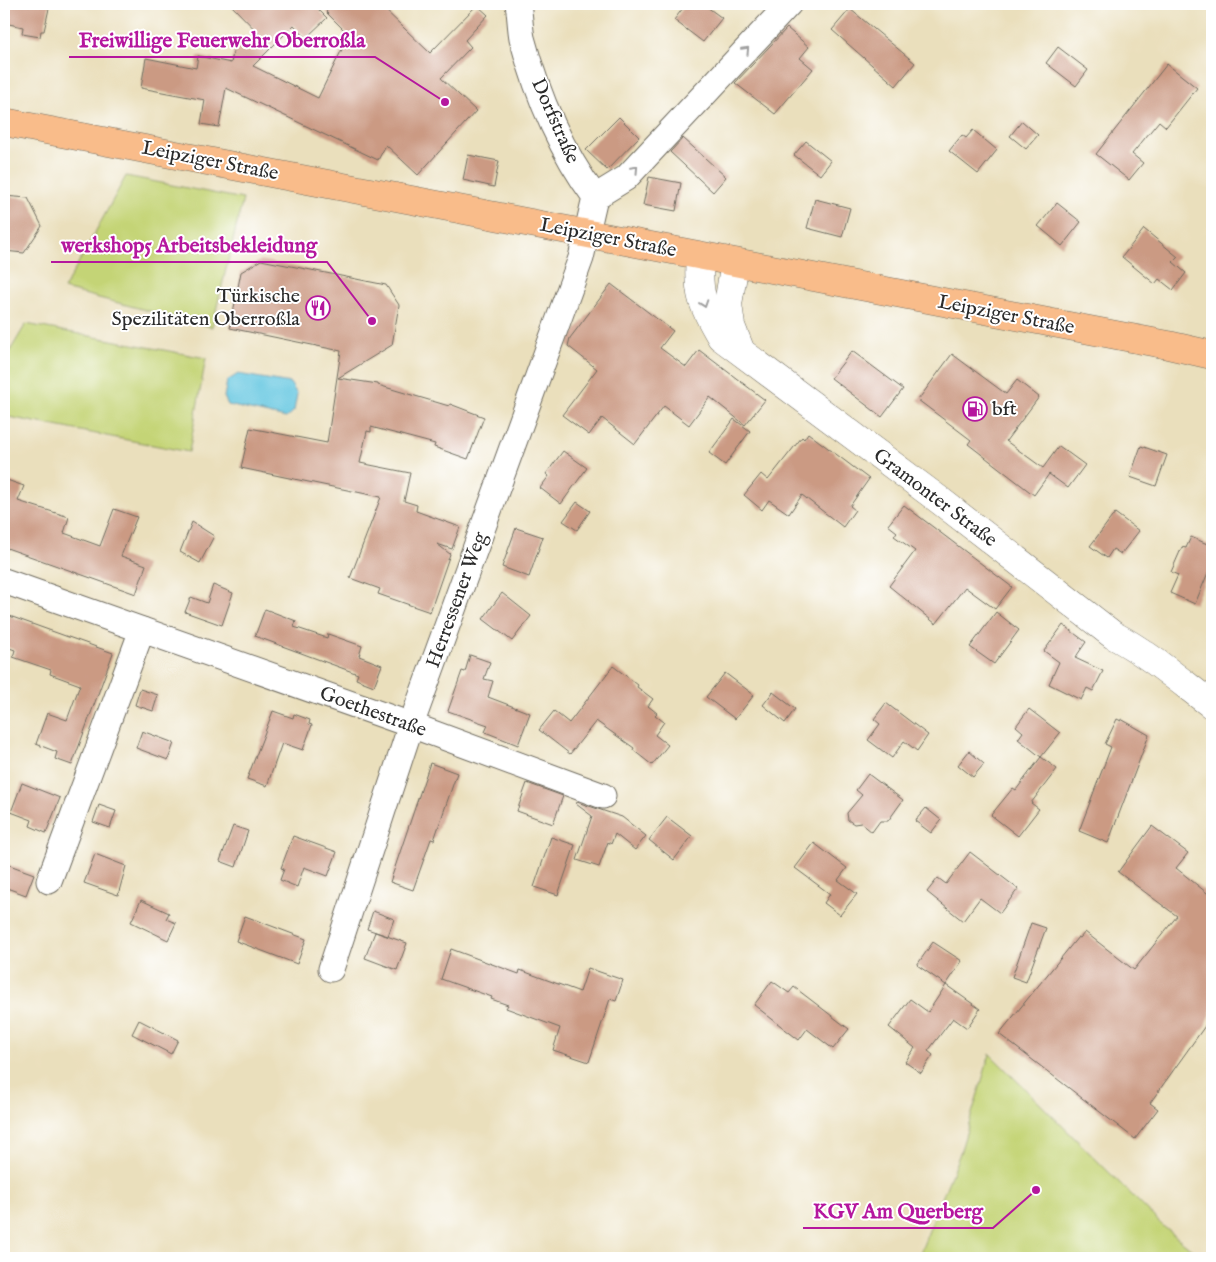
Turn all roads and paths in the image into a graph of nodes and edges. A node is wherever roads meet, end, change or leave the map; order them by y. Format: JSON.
{"nodes":[{"id":1,"x":518,"y":4,"type":"edge"},
{"id":2,"x":789,"y":4,"type":"edge"},
{"id":3,"x":4,"y":122,"type":"edge"},
{"id":4,"x":596,"y":197,"type":"junction"},
{"id":5,"x":588,"y":233,"type":"junction"},
{"id":6,"x":700,"y":256,"type":"junction"},
{"id":7,"x":735,"y":262,"type":"junction"},
{"id":8,"x":742,"y":352,"type":"junction"},
{"id":9,"x":1212,"y":355,"type":"edge"},
{"id":10,"x":4,"y":580,"type":"edge"},
{"id":11,"x":142,"y":630,"type":"junction"},
{"id":12,"x":1212,"y":705,"type":"edge"},
{"id":13,"x":412,"y":725,"type":"junction"},
{"id":14,"x":602,"y":796,"type":"dead end"},
{"id":15,"x":50,"y":880,"type":"dead end"},
{"id":16,"x":331,"y":969,"type":"dead end"}],
"edges":[{"from":1,"to":4,"type":"street","name":"Dorfstraße"},
{"from":4,"to":2,"type":"street","one_way":true},
{"from":3,"to":5,"type":"main road","name":"Leipziger Straße"},
{"from":4,"to":5,"type":"street"},
{"from":5,"to":6,"type":"main road","name":"Leipziger Straße"},
{"from":5,"to":13,"type":"street","name":"Herressener Weg"},
{"from":6,"to":7,"type":"main road","name":"Leipziger Straße"},
{"from":6,"to":8,"type":"street","name":"Gramonter Straße","one_way":true},
{"from":7,"to":8,"type":"street"},
{"from":7,"to":9,"type":"main road","name":"Leipziger Straße"},
{"from":8,"to":12,"type":"street","name":"Gramonter Straße"},
{"from":10,"to":11,"type":"street","name":"Goethestraße"},
{"from":11,"to":13,"type":"street","name":"Goethestraße"},
{"from":11,"to":15,"type":"street"},
{"from":13,"to":14,"type":"street","name":"Goethestraße"},
{"from":13,"to":16,"type":"street","name":"Herressener Weg"}]}
